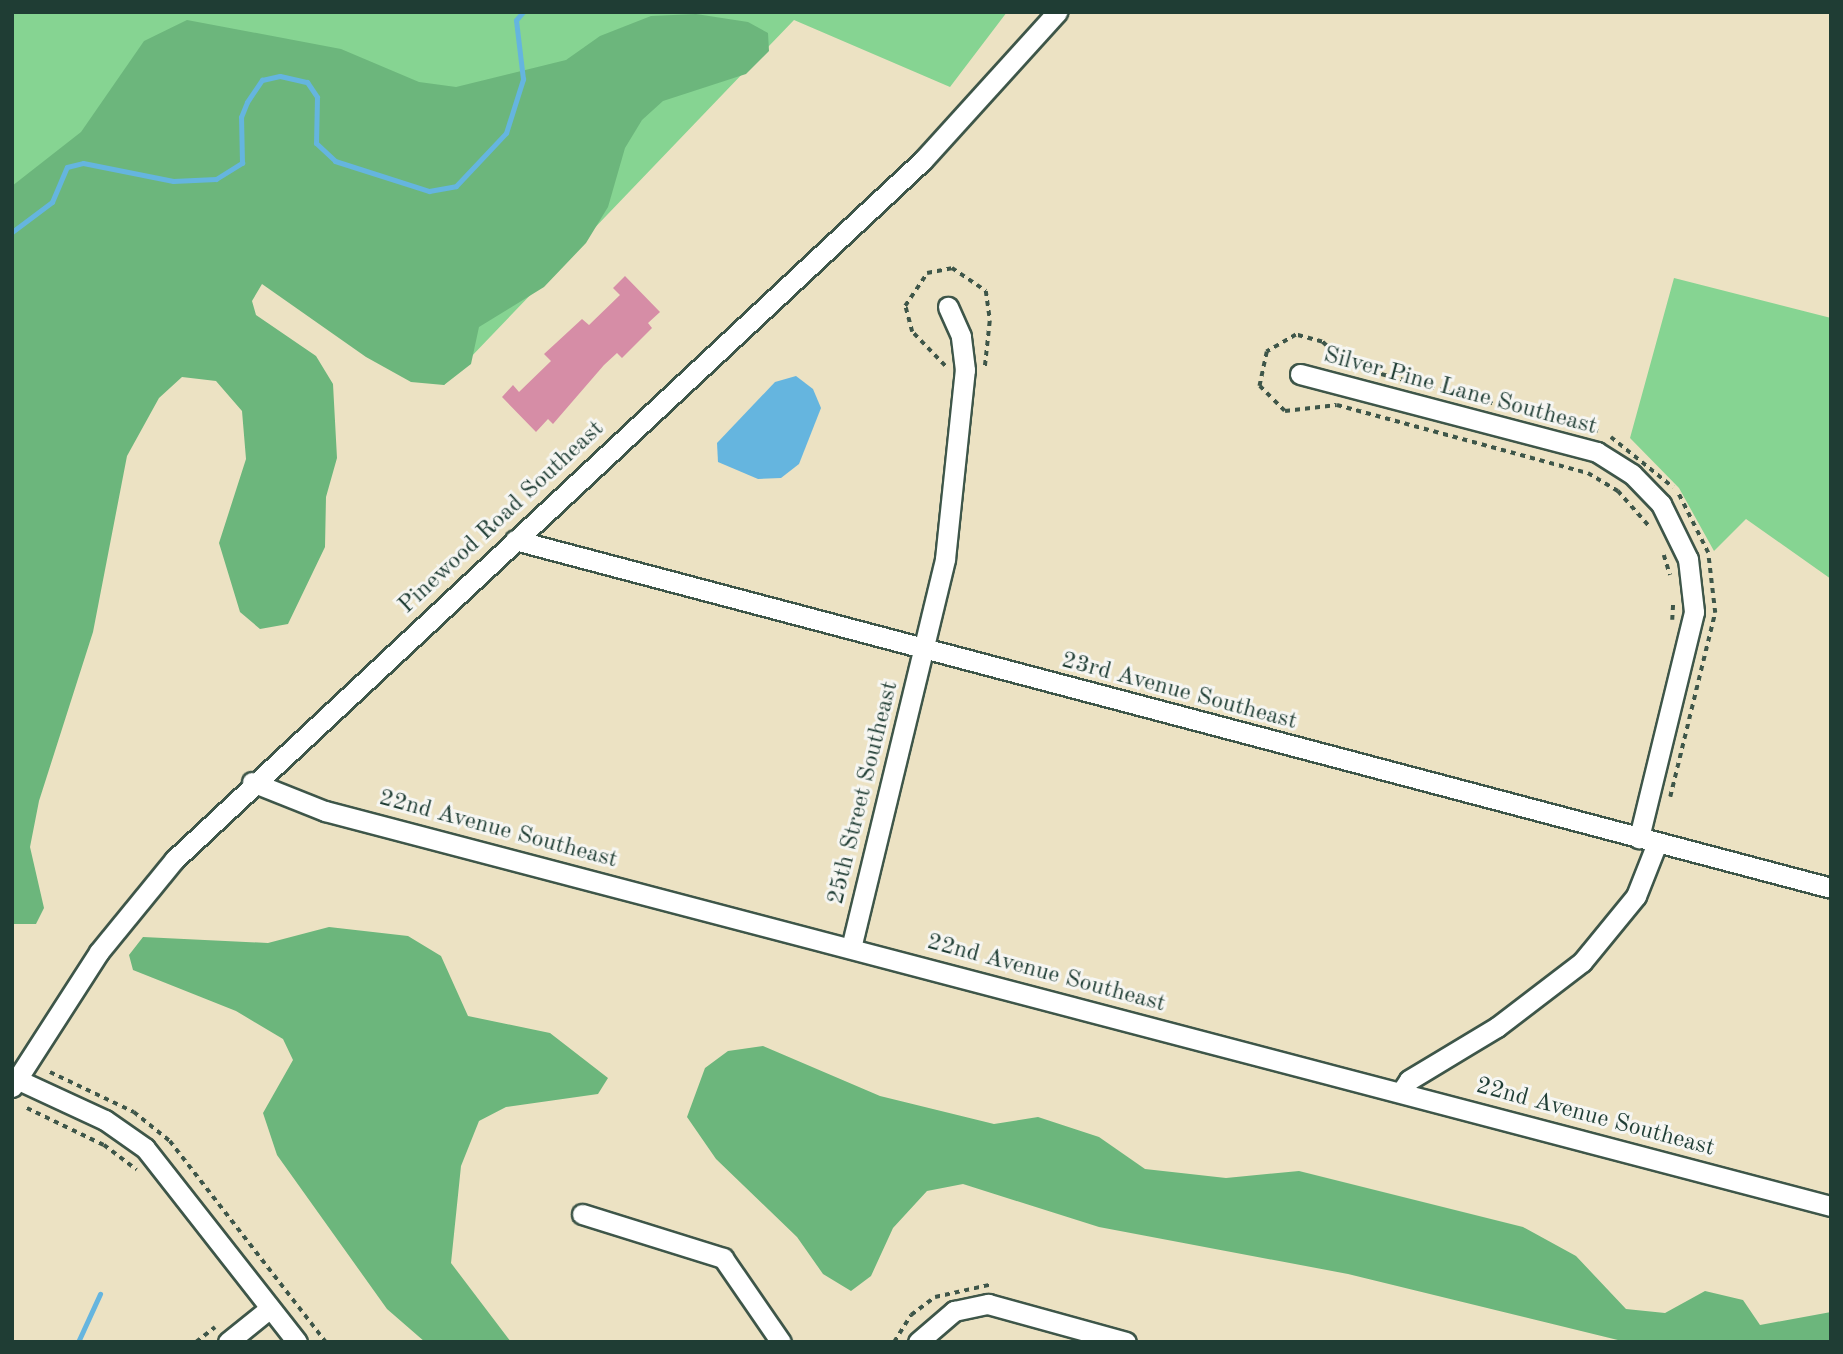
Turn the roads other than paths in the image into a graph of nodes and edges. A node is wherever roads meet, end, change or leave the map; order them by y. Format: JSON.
{"nodes":[{"id":1,"x":1057,"y":12,"type":"edge"},
{"id":2,"x":948,"y":307,"type":"dead end"},
{"id":3,"x":1300,"y":374,"type":"dead end"},
{"id":4,"x":515,"y":540,"type":"junction"},
{"id":5,"x":922,"y":650,"type":"junction"},
{"id":6,"x":252,"y":782,"type":"junction"},
{"id":7,"x":1648,"y":840,"type":"junction"},
{"id":8,"x":1831,"y":888,"type":"edge"},
{"id":9,"x":851,"y":948,"type":"junction"},
{"id":10,"x":14,"y":1081,"type":"edge"},
{"id":11,"x":1401,"y":1093,"type":"junction"},
{"id":12,"x":1831,"y":1206,"type":"edge"},
{"id":13,"x":582,"y":1214,"type":"dead end"},
{"id":14,"x":270,"y":1308,"type":"junction"},
{"id":15,"x":229,"y":1342,"type":"edge"},
{"id":16,"x":297,"y":1342,"type":"edge"},
{"id":17,"x":781,"y":1342,"type":"edge"},
{"id":18,"x":918,"y":1342,"type":"edge"},
{"id":19,"x":1126,"y":1342,"type":"edge"}],
"edges":[{"from":1,"to":4,"type":"street","name":"Pinewood Road Southeast"},
{"from":2,"to":5,"type":"street","name":"25th Street Southeast"},
{"from":3,"to":7,"type":"street","name":"Silver Pine Lane Southeast"},
{"from":4,"to":5,"type":"street","name":"23rd Avenue Southeast"},
{"from":4,"to":6,"type":"street","name":"Pinewood Road Southeast"},
{"from":5,"to":7,"type":"street","name":"23rd Avenue Southeast"},
{"from":5,"to":9,"type":"street","name":"25th Street Southeast"},
{"from":6,"to":9,"type":"street","name":"22nd Avenue Southeast"},
{"from":6,"to":10,"type":"street","name":"Pinewood Road Southeast"},
{"from":7,"to":8,"type":"street","name":"23rd Avenue Southeast"},
{"from":7,"to":11,"type":"street","name":"Silver Pine Lane Southeast"},
{"from":9,"to":11,"type":"street","name":"22nd Avenue Southeast"},
{"from":10,"to":14,"type":"street"},
{"from":11,"to":12,"type":"street","name":"22nd Avenue Southeast"},
{"from":13,"to":17,"type":"street"},
{"from":14,"to":15,"type":"street"},
{"from":14,"to":16,"type":"street"},
{"from":18,"to":19,"type":"street"}]}
